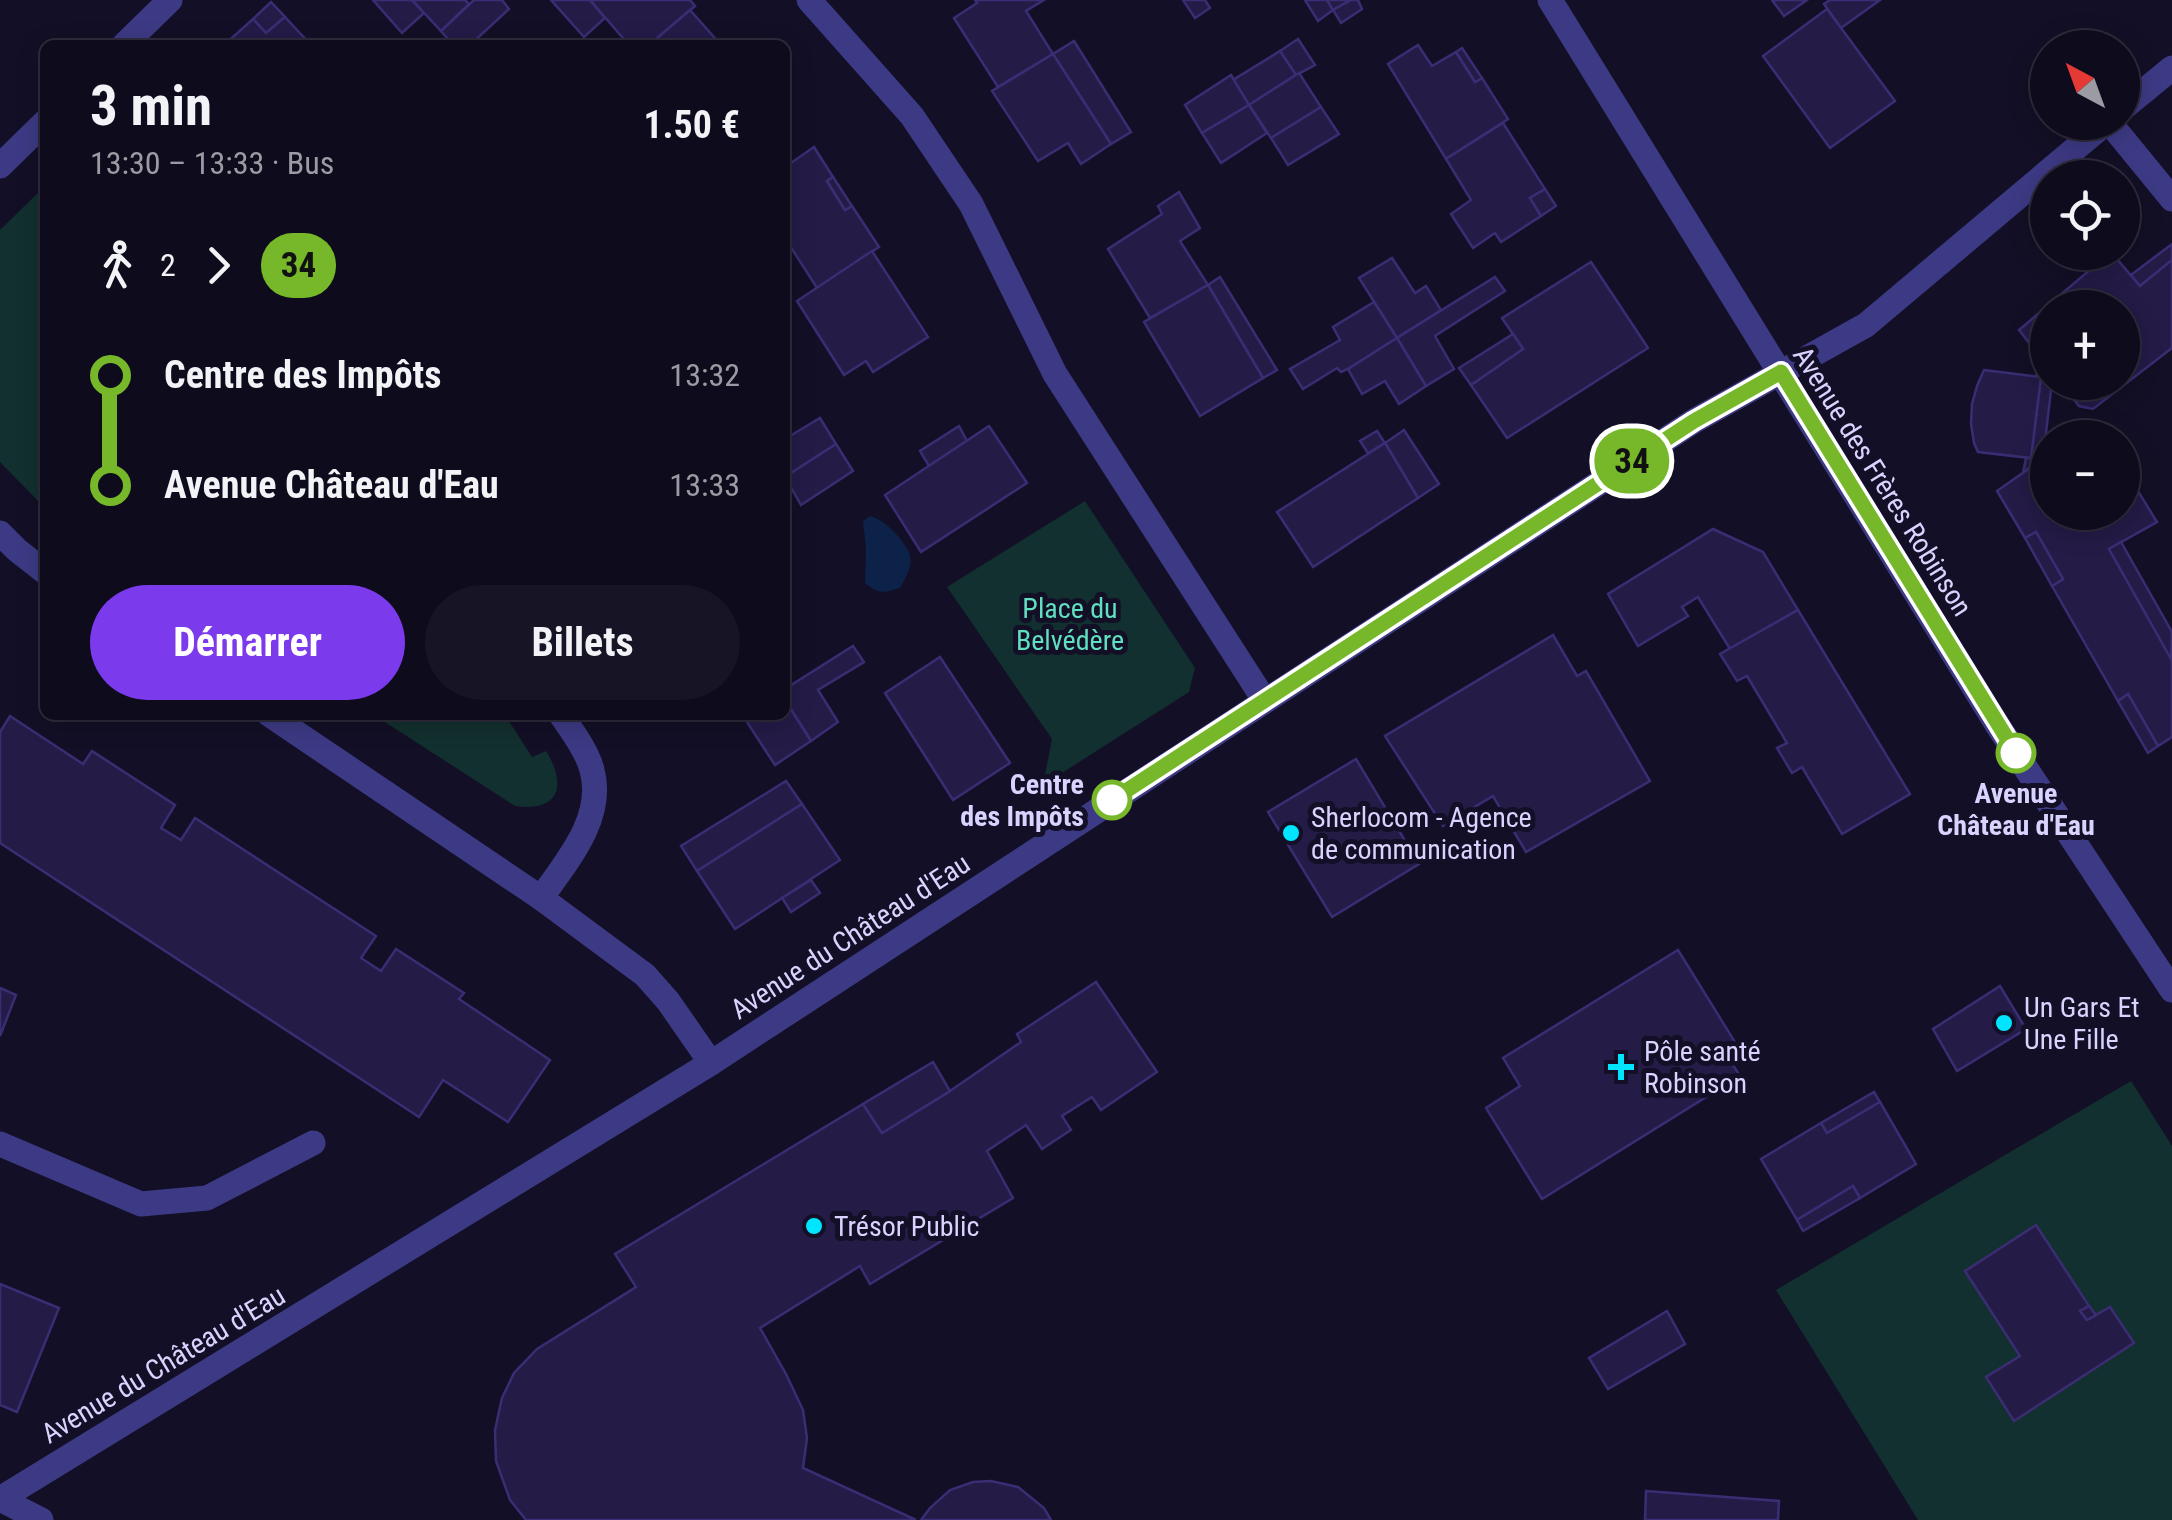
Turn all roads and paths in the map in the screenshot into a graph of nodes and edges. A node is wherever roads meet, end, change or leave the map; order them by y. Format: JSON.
{"nodes":[{"id":1,"x":170,"y":0,"type":"edge"},
{"id":2,"x":809,"y":0,"type":"edge"},
{"id":3,"x":1550,"y":0,"type":"edge"},
{"id":4,"x":129,"y":40,"type":"edge"},
{"id":5,"x":2172,"y":68,"type":"edge"},
{"id":6,"x":2140,"y":94,"type":"edge"},
{"id":7,"x":40,"y":127,"type":"edge"},
{"id":8,"x":2087,"y":140,"type":"edge"},
{"id":9,"x":2123,"y":140,"type":"edge"},
{"id":10,"x":0,"y":166,"type":"edge"},
{"id":11,"x":2172,"y":199,"type":"edge"},
{"id":12,"x":1781,"y":372,"type":"junction"},
{"id":13,"x":6,"y":550,"type":"edge"},
{"id":14,"x":40,"y":569,"type":"edge"},
{"id":15,"x":1265,"y":701,"type":"junction"},
{"id":16,"x":277,"y":720,"type":"edge"},
{"id":17,"x":564,"y":720,"type":"edge"},
{"id":18,"x":541,"y":898,"type":"junction"},
{"id":19,"x":2172,"y":990,"type":"edge"},
{"id":20,"x":711,"y":1063,"type":"junction"},
{"id":21,"x":313,"y":1143,"type":"dead end"},
{"id":22,"x":0,"y":1144,"type":"edge"},
{"id":23,"x":0,"y":1499,"type":"edge"},
{"id":24,"x":41,"y":1520,"type":"edge"}],
"edges":[{"from":1,"to":4,"type":"street"},
{"from":2,"to":15,"type":"street"},
{"from":3,"to":12,"type":"street","name":"Avenue des Frères Robinson"},
{"from":5,"to":6,"type":"street"},
{"from":7,"to":10,"type":"street"},
{"from":8,"to":12,"type":"street","name":"Avenue du Château d'Eau"},
{"from":9,"to":11,"type":"street"},
{"from":12,"to":15,"type":"street","name":"Avenue du Château d'Eau"},
{"from":12,"to":19,"type":"street","name":"Avenue des Frères Robinson"},
{"from":13,"to":14,"type":"street"},
{"from":15,"to":20,"type":"street","name":"Avenue du Château d'Eau"},
{"from":16,"to":18,"type":"street"},
{"from":17,"to":18,"type":"street"},
{"from":18,"to":20,"type":"street"},
{"from":20,"to":23,"type":"street","name":"Avenue du Château d'Eau"},
{"from":21,"to":22,"type":"street"},
{"from":23,"to":24,"type":"street"}]}
